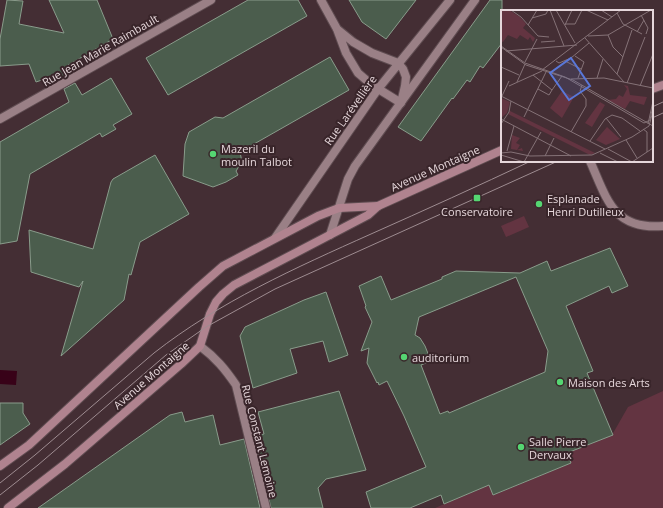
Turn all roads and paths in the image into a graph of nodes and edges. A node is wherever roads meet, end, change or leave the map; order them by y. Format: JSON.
{"nodes":[{"id":1,"x":211,"y":0,"type":"edge"},
{"id":2,"x":321,"y":0,"type":"edge"},
{"id":3,"x":450,"y":0,"type":"edge"},
{"id":4,"x":476,"y":0,"type":"edge"},
{"id":5,"x":337,"y":29,"type":"junction"},
{"id":6,"x":398,"y":63,"type":"junction"},
{"id":7,"x":663,"y":85,"type":"edge"},
{"id":8,"x":378,"y":89,"type":"junction"},
{"id":9,"x":653,"y":89,"type":"edge"},
{"id":10,"x":401,"y":103,"type":"junction"},
{"id":11,"x":0,"y":119,"type":"edge"},
{"id":12,"x":501,"y":150,"type":"edge"},
{"id":13,"x":590,"y":162,"type":"edge"},
{"id":14,"x":378,"y":206,"type":"junction"},
{"id":15,"x":339,"y":208,"type":"junction"},
{"id":16,"x":663,"y":226,"type":"edge"},
{"id":17,"x":330,"y":235,"type":"junction"},
{"id":18,"x":275,"y":238,"type":"junction"},
{"id":19,"x":200,"y":346,"type":"junction"},
{"id":20,"x":0,"y":466,"type":"edge"},
{"id":21,"x":8,"y":508,"type":"edge"},
{"id":22,"x":266,"y":508,"type":"edge"}],
"edges":[{"from":1,"to":11,"type":"street","name":"Rue Jean Marie Raimbault"},
{"from":2,"to":5,"type":"street"},
{"from":3,"to":6,"type":"street","name":"Rue Larévellière"},
{"from":4,"to":10,"type":"street"},
{"from":5,"to":6,"type":"street"},
{"from":5,"to":8,"type":"street"},
{"from":6,"to":8,"type":"street","name":"Rue Larévellière"},
{"from":6,"to":10,"type":"street"},
{"from":7,"to":9,"type":"main road"},
{"from":8,"to":10,"type":"street"},
{"from":8,"to":18,"type":"street","name":"Rue Larévellière"},
{"from":10,"to":15,"type":"street"},
{"from":12,"to":14,"type":"main road","name":"Avenue Montaigne"},
{"from":13,"to":16,"type":"street"},
{"from":14,"to":15,"type":"main road","name":"Avenue Montaigne"},
{"from":14,"to":17,"type":"main road","name":"Avenue Montaigne"},
{"from":15,"to":17,"type":"street"},
{"from":15,"to":18,"type":"main road","name":"Avenue Montaigne"},
{"from":17,"to":19,"type":"main road","name":"Avenue Montaigne"},
{"from":18,"to":20,"type":"main road","name":"Avenue Montaigne"},
{"from":19,"to":21,"type":"main road","name":"Avenue Montaigne"},
{"from":19,"to":22,"type":"street","name":"Rue Constant Lemoine"}]}
